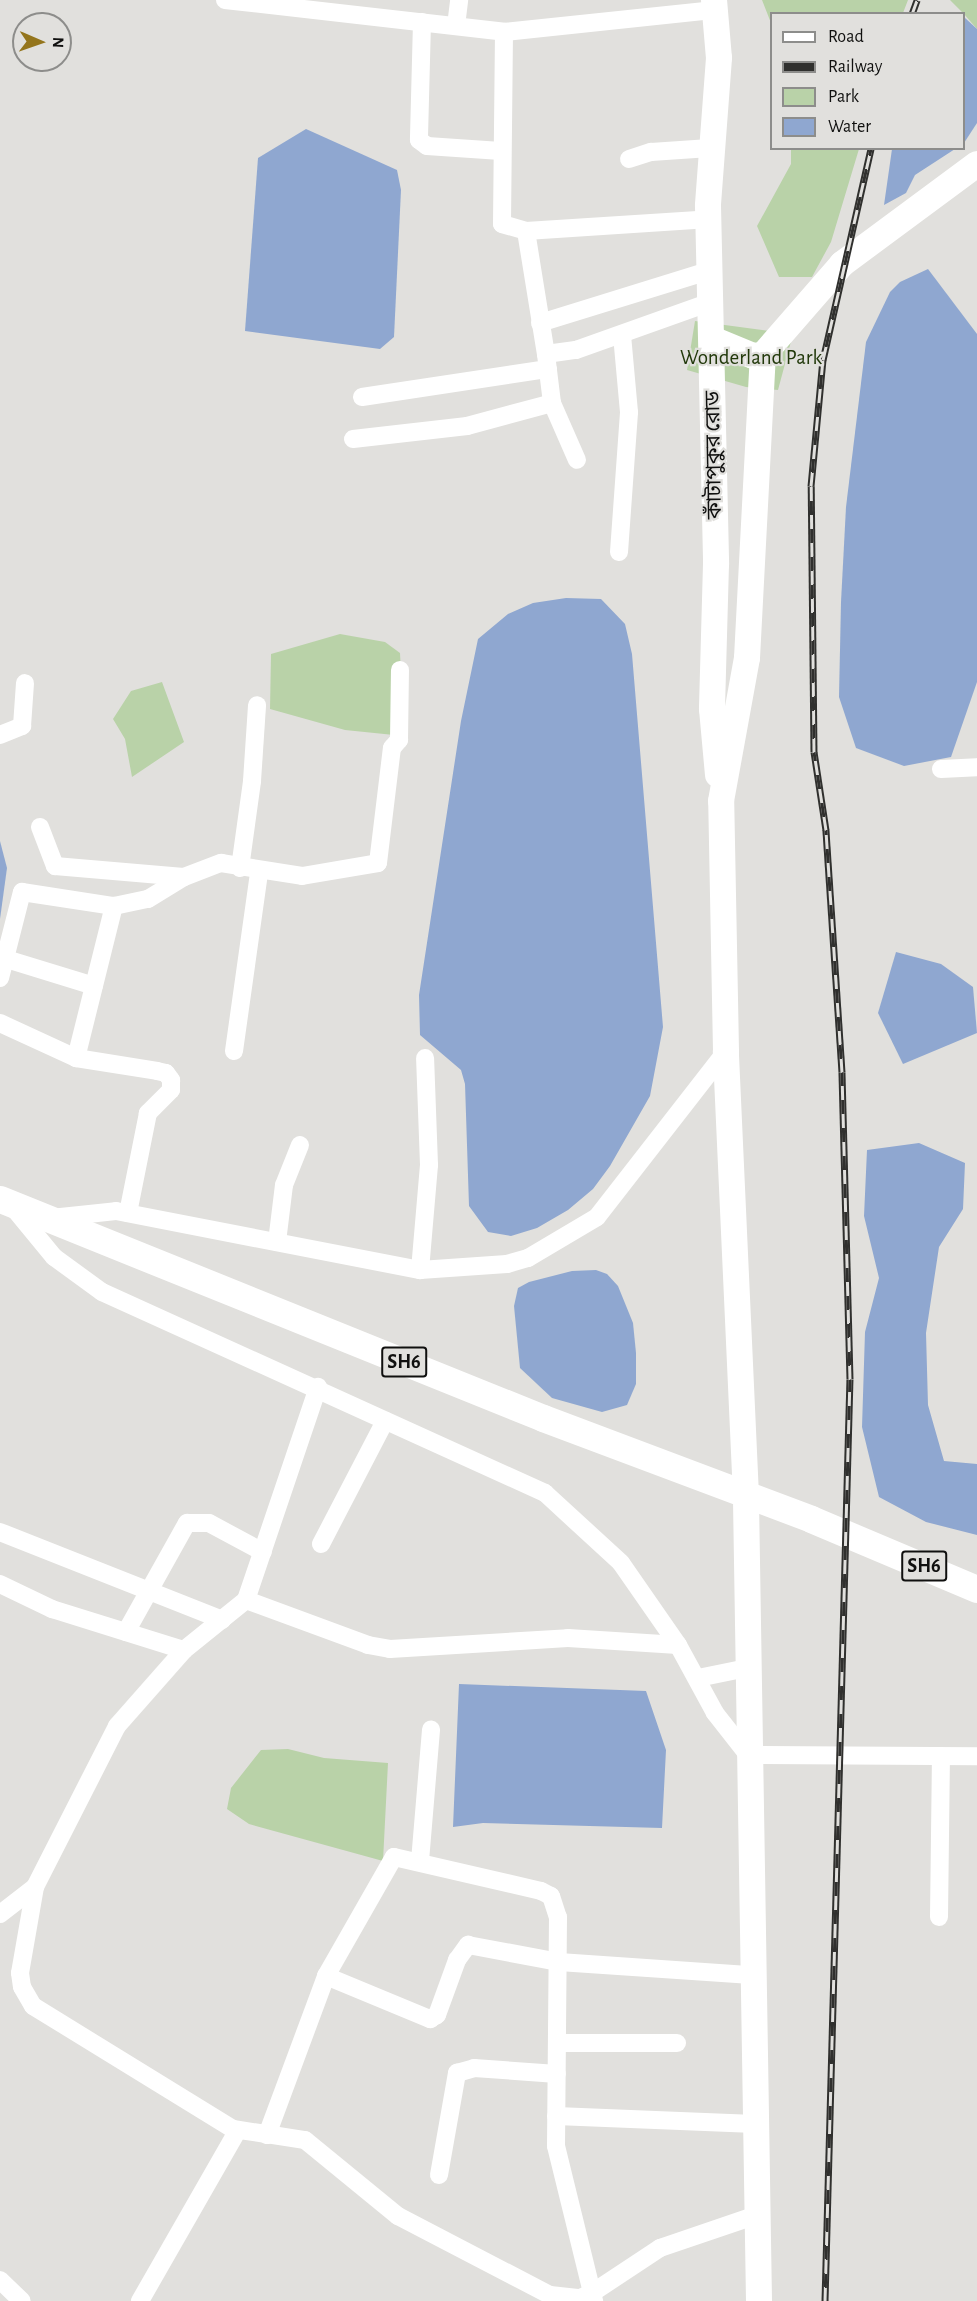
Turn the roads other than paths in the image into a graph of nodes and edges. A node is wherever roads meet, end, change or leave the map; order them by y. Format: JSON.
{"nodes":[{"id":1,"x":225,"y":0,"type":"edge"},
{"id":2,"x":459,"y":0,"type":"edge"},
{"id":3,"x":714,"y":5,"type":"edge"},
{"id":4,"x":422,"y":22,"type":"junction"},
{"id":5,"x":456,"y":26,"type":"junction"},
{"id":6,"x":504,"y":32,"type":"junction"},
{"id":7,"x":710,"y":148,"type":"junction"},
{"id":8,"x":501,"y":150,"type":"junction"},
{"id":9,"x":629,"y":159,"type":"dead end"},
{"id":10,"x":977,"y":164,"type":"edge"},
{"id":11,"x":710,"y":219,"type":"junction"},
{"id":12,"x":526,"y":231,"type":"junction"},
{"id":13,"x":711,"y":270,"type":"junction"},
{"id":14,"x":711,"y":302,"type":"junction"},
{"id":15,"x":540,"y":322,"type":"junction"},
{"id":16,"x":622,"y":335,"type":"junction"},
{"id":17,"x":712,"y":339,"type":"junction"},
{"id":18,"x":763,"y":355,"type":"junction"},
{"id":19,"x":547,"y":361,"type":"junction"},
{"id":20,"x":362,"y":397,"type":"dead end"},
{"id":21,"x":552,"y":402,"type":"junction"},
{"id":22,"x":353,"y":439,"type":"dead end"},
{"id":23,"x":577,"y":460,"type":"dead end"},
{"id":24,"x":619,"y":552,"type":"dead end"},
{"id":25,"x":400,"y":670,"type":"dead end"},
{"id":26,"x":25,"y":683,"type":"dead end"},
{"id":27,"x":257,"y":705,"type":"dead end"},
{"id":28,"x":0,"y":735,"type":"edge"},
{"id":29,"x":977,"y":767,"type":"edge"},
{"id":30,"x":941,"y":769,"type":"dead end"},
{"id":31,"x":721,"y":801,"type":"junction"},
{"id":32,"x":39,"y":827,"type":"dead end"},
{"id":33,"x":240,"y":868,"type":"junction"},
{"id":34,"x":259,"y":872,"type":"junction"},
{"id":35,"x":184,"y":877,"type":"junction"},
{"id":36,"x":114,"y":906,"type":"junction"},
{"id":37,"x":3,"y":958,"type":"junction"},
{"id":38,"x":0,"y":978,"type":"edge"},
{"id":39,"x":94,"y":986,"type":"junction"},
{"id":40,"x":0,"y":1023,"type":"edge"},
{"id":41,"x":234,"y":1051,"type":"dead end"},
{"id":42,"x":726,"y":1051,"type":"junction"},
{"id":43,"x":76,"y":1058,"type":"junction"},
{"id":44,"x":425,"y":1058,"type":"dead end"},
{"id":45,"x":300,"y":1145,"type":"dead end"},
{"id":46,"x":4,"y":1201,"type":"edge"},
{"id":47,"x":128,"y":1213,"type":"junction"},
{"id":48,"x":50,"y":1218,"type":"junction"},
{"id":49,"x":277,"y":1242,"type":"junction"},
{"id":50,"x":420,"y":1270,"type":"junction"},
{"id":51,"x":318,"y":1387,"type":"junction"},
{"id":52,"x":385,"y":1421,"type":"junction"},
{"id":53,"x":746,"y":1496,"type":"junction"},
{"id":54,"x":0,"y":1532,"type":"edge"},
{"id":55,"x":321,"y":1544,"type":"dead end"},
{"id":56,"x":263,"y":1552,"type":"junction"},
{"id":57,"x":0,"y":1584,"type":"edge"},
{"id":58,"x":977,"y":1589,"type":"edge"},
{"id":59,"x":147,"y":1591,"type":"junction"},
{"id":60,"x":246,"y":1600,"type":"junction"},
{"id":61,"x":222,"y":1620,"type":"junction"},
{"id":62,"x":126,"y":1632,"type":"junction"},
{"id":63,"x":678,"y":1644,"type":"junction"},
{"id":64,"x":184,"y":1650,"type":"junction"},
{"id":65,"x":747,"y":1668,"type":"junction"},
{"id":66,"x":698,"y":1677,"type":"junction"},
{"id":67,"x":431,"y":1729,"type":"dead end"},
{"id":68,"x":748,"y":1755,"type":"junction"},
{"id":69,"x":941,"y":1756,"type":"junction"},
{"id":70,"x":977,"y":1756,"type":"edge"},
{"id":71,"x":420,"y":1861,"type":"junction"},
{"id":72,"x":35,"y":1887,"type":"junction"},
{"id":73,"x":0,"y":1914,"type":"edge"},
{"id":74,"x":939,"y":1917,"type":"dead end"},
{"id":75,"x":559,"y":1962,"type":"junction"},
{"id":76,"x":753,"y":1975,"type":"junction"},
{"id":77,"x":326,"y":1976,"type":"junction"},
{"id":78,"x":557,"y":2043,"type":"junction"},
{"id":79,"x":677,"y":2043,"type":"dead end"},
{"id":80,"x":556,"y":2074,"type":"junction"},
{"id":81,"x":556,"y":2116,"type":"junction"},
{"id":82,"x":755,"y":2124,"type":"junction"},
{"id":83,"x":238,"y":2130,"type":"junction"},
{"id":84,"x":267,"y":2135,"type":"junction"},
{"id":85,"x":438,"y":2175,"type":"dead end"},
{"id":86,"x":757,"y":2215,"type":"junction"},
{"id":87,"x":0,"y":2280,"type":"edge"},
{"id":88,"x":593,"y":2297,"type":"edge"},
{"id":89,"x":22,"y":2301,"type":"edge"},
{"id":90,"x":140,"y":2301,"type":"edge"},
{"id":91,"x":759,"y":2301,"type":"edge"}],
"edges":[{"from":1,"to":4,"type":"street"},
{"from":2,"to":5,"type":"street"},
{"from":3,"to":6,"type":"street"},
{"from":3,"to":7,"type":"main road","name":"কাঁটাপুকুর রোড"},
{"from":4,"to":5,"type":"street"},
{"from":4,"to":8,"type":"street"},
{"from":5,"to":6,"type":"street"},
{"from":6,"to":8,"type":"street"},
{"from":7,"to":9,"type":"street"},
{"from":7,"to":11,"type":"main road","name":"কাঁটাপুকুর রোড"},
{"from":8,"to":12,"type":"street"},
{"from":10,"to":18,"type":"main road"},
{"from":11,"to":12,"type":"street"},
{"from":11,"to":13,"type":"main road","name":"কাঁটাপুকুর রোড"},
{"from":12,"to":15,"type":"street"},
{"from":13,"to":14,"type":"main road","name":"কাঁটাপুকুর রোড"},
{"from":13,"to":15,"type":"street"},
{"from":14,"to":16,"type":"street"},
{"from":14,"to":17,"type":"main road","name":"কাঁটাপুকুর রোড"},
{"from":15,"to":19,"type":"street"},
{"from":16,"to":19,"type":"street"},
{"from":16,"to":24,"type":"street"},
{"from":17,"to":18,"type":"main road"},
{"from":17,"to":31,"type":"main road","name":"কাঁটাপুকুর রোড"},
{"from":18,"to":31,"type":"main road"},
{"from":19,"to":20,"type":"street"},
{"from":19,"to":21,"type":"street"},
{"from":21,"to":22,"type":"street"},
{"from":21,"to":23,"type":"street"},
{"from":25,"to":34,"type":"street"},
{"from":26,"to":28,"type":"street"},
{"from":27,"to":33,"type":"street"},
{"from":29,"to":30,"type":"street"},
{"from":31,"to":42,"type":"main road"},
{"from":32,"to":35,"type":"street"},
{"from":33,"to":34,"type":"street"},
{"from":33,"to":35,"type":"street"},
{"from":34,"to":41,"type":"street"},
{"from":35,"to":36,"type":"street"},
{"from":36,"to":37,"type":"street"},
{"from":36,"to":39,"type":"street"},
{"from":37,"to":38,"type":"street"},
{"from":37,"to":39,"type":"street"},
{"from":39,"to":43,"type":"street"},
{"from":40,"to":43,"type":"street"},
{"from":42,"to":50,"type":"street"},
{"from":42,"to":53,"type":"main road"},
{"from":43,"to":47,"type":"street"},
{"from":44,"to":50,"type":"street"},
{"from":45,"to":49,"type":"street"},
{"from":46,"to":48,"type":"main road","number":"SH6"},
{"from":46,"to":51,"type":"street"},
{"from":47,"to":48,"type":"street"},
{"from":47,"to":49,"type":"street"},
{"from":48,"to":53,"type":"main road","number":"SH6"},
{"from":49,"to":50,"type":"street"},
{"from":51,"to":52,"type":"street"},
{"from":51,"to":56,"type":"street"},
{"from":52,"to":55,"type":"street"},
{"from":52,"to":63,"type":"street"},
{"from":53,"to":58,"type":"main road","number":"SH6"},
{"from":53,"to":65,"type":"main road"},
{"from":54,"to":59,"type":"street"},
{"from":56,"to":59,"type":"street"},
{"from":56,"to":60,"type":"street"},
{"from":57,"to":62,"type":"street"},
{"from":59,"to":61,"type":"street"},
{"from":59,"to":62,"type":"street"},
{"from":60,"to":61,"type":"street"},
{"from":60,"to":63,"type":"street"},
{"from":61,"to":64,"type":"street"},
{"from":62,"to":64,"type":"street"},
{"from":63,"to":66,"type":"street"},
{"from":64,"to":72,"type":"street"},
{"from":65,"to":66,"type":"street"},
{"from":65,"to":68,"type":"main road"},
{"from":66,"to":68,"type":"street"},
{"from":67,"to":71,"type":"street"},
{"from":68,"to":69,"type":"street"},
{"from":68,"to":76,"type":"main road"},
{"from":69,"to":70,"type":"street"},
{"from":69,"to":74,"type":"street"},
{"from":71,"to":75,"type":"street"},
{"from":71,"to":77,"type":"street"},
{"from":72,"to":73,"type":"street"},
{"from":72,"to":83,"type":"street"},
{"from":75,"to":76,"type":"street"},
{"from":75,"to":77,"type":"street"},
{"from":75,"to":78,"type":"street"},
{"from":76,"to":82,"type":"main road"},
{"from":77,"to":84,"type":"street"},
{"from":78,"to":79,"type":"street"},
{"from":78,"to":80,"type":"street"},
{"from":80,"to":81,"type":"street"},
{"from":80,"to":85,"type":"street"},
{"from":81,"to":82,"type":"street"},
{"from":81,"to":88,"type":"street"},
{"from":82,"to":86,"type":"main road"},
{"from":83,"to":84,"type":"street"},
{"from":83,"to":90,"type":"street"},
{"from":84,"to":88,"type":"street"},
{"from":86,"to":88,"type":"street"},
{"from":86,"to":91,"type":"main road"},
{"from":87,"to":89,"type":"street"}]}
